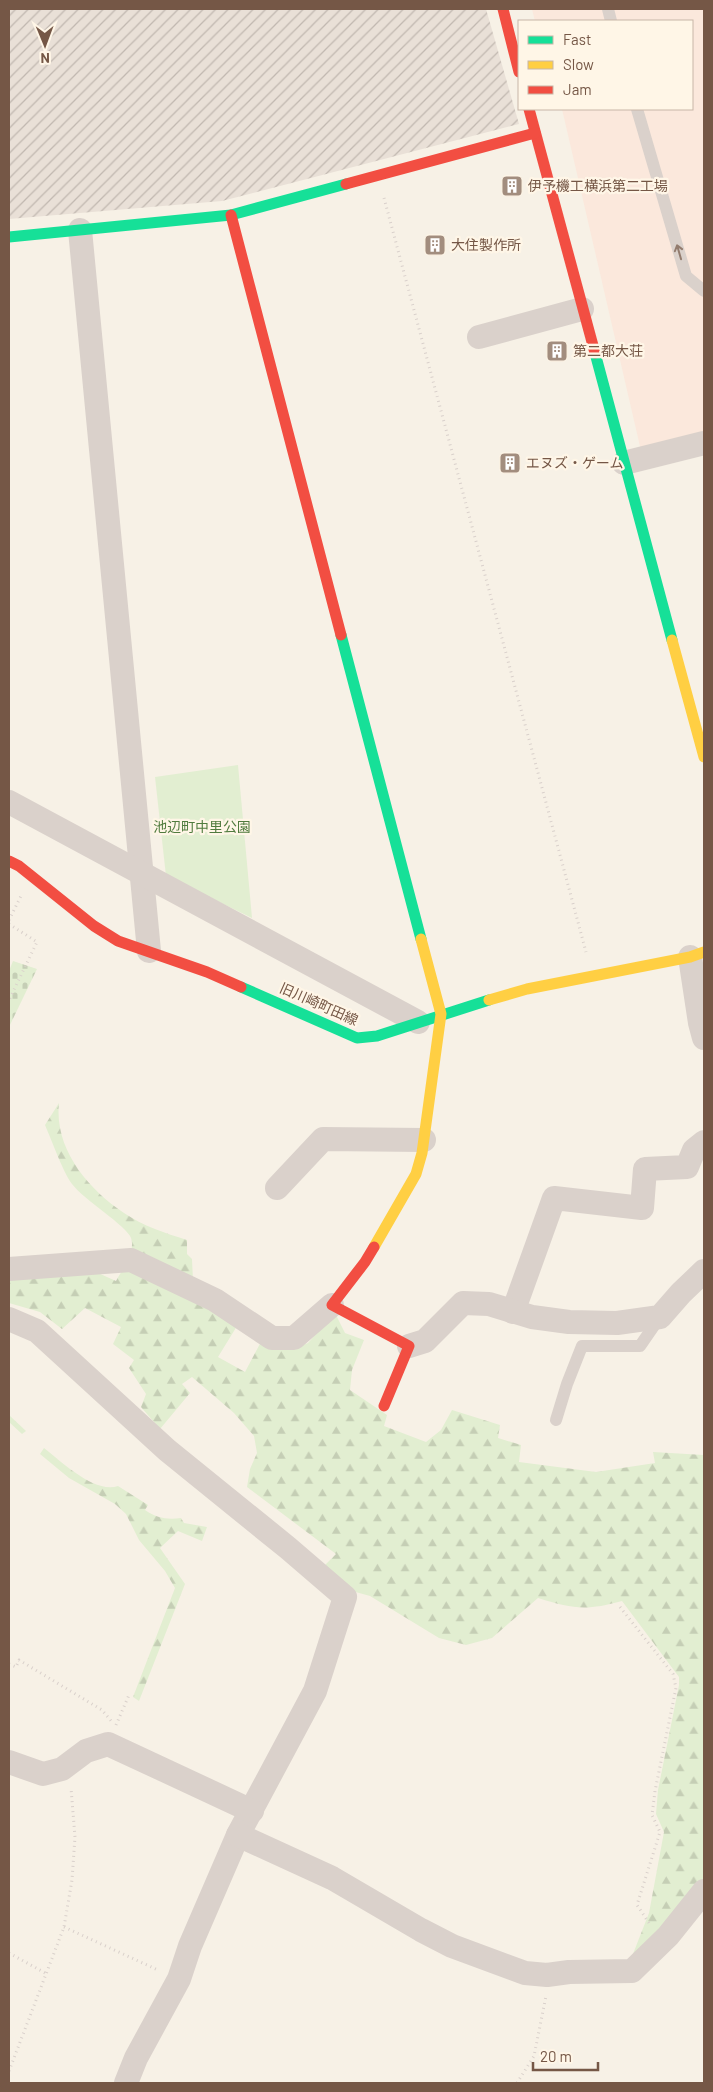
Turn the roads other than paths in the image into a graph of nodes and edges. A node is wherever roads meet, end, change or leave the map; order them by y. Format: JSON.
{"nodes":[{"id":1,"x":502,"y":9,"type":"edge"},
{"id":2,"x":518,"y":68,"type":"edge"},
{"id":3,"x":529,"y":110,"type":"edge"},
{"id":4,"x":637,"y":110,"type":"edge"},
{"id":5,"x":535,"y":133,"type":"junction"},
{"id":6,"x":231,"y":215,"type":"junction"},
{"id":7,"x":80,"y":230,"type":"junction"},
{"id":8,"x":9,"y":237,"type":"edge"},
{"id":9,"x":704,"y":291,"type":"edge"},
{"id":10,"x":582,"y":308,"type":"junction"},
{"id":11,"x":478,"y":337,"type":"dead end"},
{"id":12,"x":704,"y":443,"type":"edge"},
{"id":13,"x":633,"y":462,"type":"junction"},
{"id":14,"x":704,"y":757,"type":"edge"},
{"id":15,"x":9,"y":802,"type":"edge"},
{"id":16,"x":9,"y":861,"type":"edge"},
{"id":17,"x":142,"y":874,"type":"junction"},
{"id":18,"x":149,"y":951,"type":"junction"},
{"id":19,"x":697,"y":954,"type":"edge"},
{"id":20,"x":440,"y":1014,"type":"junction"},
{"id":21,"x":418,"y":1022,"type":"junction"},
{"id":22,"x":704,"y":1038,"type":"edge"},
{"id":23,"x":424,"y":1140,"type":"junction"},
{"id":24,"x":704,"y":1142,"type":"edge"},
{"id":25,"x":278,"y":1188,"type":"dead end"},
{"id":26,"x":9,"y":1269,"type":"edge"},
{"id":27,"x":704,"y":1272,"type":"edge"},
{"id":28,"x":332,"y":1305,"type":"junction"},
{"id":29,"x":513,"y":1312,"type":"junction"},
{"id":30,"x":660,"y":1317,"type":"junction"},
{"id":31,"x":9,"y":1318,"type":"edge"},
{"id":32,"x":409,"y":1346,"type":"junction"},
{"id":33,"x":384,"y":1406,"type":"dead end"},
{"id":34,"x":556,"y":1420,"type":"dead end"},
{"id":35,"x":9,"y":1762,"type":"edge"},
{"id":36,"x":252,"y":1811,"type":"junction"},
{"id":37,"x":238,"y":1835,"type":"junction"},
{"id":38,"x":704,"y":1891,"type":"edge"},
{"id":39,"x":126,"y":2083,"type":"edge"}],
"edges":[{"from":1,"to":2,"type":"street"},
{"from":3,"to":5,"type":"street"},
{"from":9,"to":4,"type":"lane","one_way":true},
{"from":5,"to":6,"type":"street"},
{"from":5,"to":10,"type":"street"},
{"from":6,"to":7,"type":"street"},
{"from":6,"to":20,"type":"street"},
{"from":7,"to":8,"type":"street"},
{"from":7,"to":17,"type":"street"},
{"from":10,"to":11,"type":"street"},
{"from":10,"to":13,"type":"street"},
{"from":12,"to":13,"type":"street"},
{"from":13,"to":14,"type":"street"},
{"from":15,"to":17,"type":"street"},
{"from":16,"to":18,"type":"street","name":"旧川崎町田線"},
{"from":17,"to":18,"type":"street"},
{"from":17,"to":21,"type":"street"},
{"from":18,"to":21,"type":"street","name":"旧川崎町田線"},
{"from":19,"to":20,"type":"street","name":"旧川崎町田線"},
{"from":19,"to":22,"type":"street"},
{"from":20,"to":21,"type":"street","name":"旧川崎町田線"},
{"from":20,"to":23,"type":"street"},
{"from":23,"to":25,"type":"street"},
{"from":23,"to":28,"type":"street"},
{"from":24,"to":29,"type":"street"},
{"from":26,"to":28,"type":"street"},
{"from":27,"to":30,"type":"street"},
{"from":28,"to":32,"type":"street"},
{"from":29,"to":30,"type":"street"},
{"from":29,"to":32,"type":"street"},
{"from":30,"to":34,"type":"lane"},
{"from":31,"to":36,"type":"street"},
{"from":32,"to":33,"type":"street"},
{"from":35,"to":36,"type":"street"},
{"from":36,"to":37,"type":"street"},
{"from":37,"to":38,"type":"street"},
{"from":37,"to":39,"type":"street"}]}
